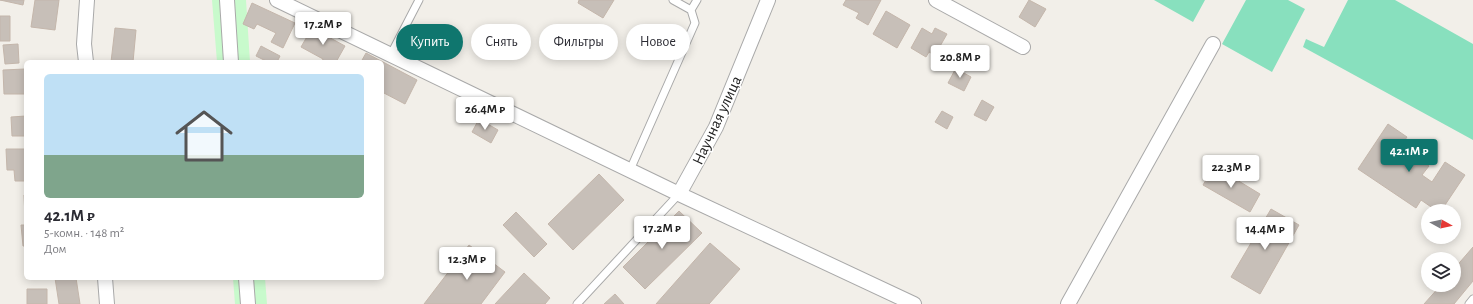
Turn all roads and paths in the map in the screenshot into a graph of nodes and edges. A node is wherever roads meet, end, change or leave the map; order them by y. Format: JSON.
{"nodes":[{"id":1,"x":87,"y":0,"type":"edge"},
{"id":2,"x":227,"y":0,"type":"edge"},
{"id":3,"x":420,"y":0,"type":"edge"},
{"id":4,"x":673,"y":0,"type":"edge"},
{"id":5,"x":697,"y":0,"type":"edge"},
{"id":6,"x":768,"y":0,"type":"edge"},
{"id":7,"x":936,"y":0,"type":"edge"},
{"id":8,"x":285,"y":2,"type":"edge"},
{"id":9,"x":691,"y":10,"type":"junction"},
{"id":10,"x":1213,"y":44,"type":"dead end"},
{"id":11,"x":1023,"y":47,"type":"dead end"},
{"id":12,"x":391,"y":54,"type":"junction"},
{"id":13,"x":86,"y":60,"type":"edge"},
{"id":14,"x":231,"y":60,"type":"edge"},
{"id":15,"x":630,"y":170,"type":"junction"},
{"id":16,"x":679,"y":194,"type":"junction"},
{"id":17,"x":105,"y":280,"type":"edge"},
{"id":18,"x":246,"y":280,"type":"edge"},
{"id":19,"x":1473,"y":299,"type":"edge"},
{"id":20,"x":107,"y":304,"type":"edge"},
{"id":21,"x":248,"y":304,"type":"edge"},
{"id":22,"x":577,"y":304,"type":"edge"},
{"id":23,"x":914,"y":304,"type":"edge"},
{"id":24,"x":1068,"y":304,"type":"edge"},
{"id":25,"x":1469,"y":304,"type":"edge"}],
"edges":[{"from":1,"to":13,"type":"street"},
{"from":2,"to":14,"type":"street"},
{"from":3,"to":12,"type":"lane"},
{"from":4,"to":9,"type":"lane"},
{"from":5,"to":9,"type":"lane"},
{"from":6,"to":16,"type":"street","name":"Научная улица"},
{"from":7,"to":11,"type":"street"},
{"from":8,"to":12,"type":"street"},
{"from":9,"to":15,"type":"lane"},
{"from":10,"to":24,"type":"street"},
{"from":12,"to":15,"type":"street"},
{"from":15,"to":16,"type":"street"},
{"from":16,"to":22,"type":"lane"},
{"from":16,"to":23,"type":"street"},
{"from":17,"to":20,"type":"street"},
{"from":18,"to":21,"type":"street"},
{"from":19,"to":25,"type":"lane"}]}
